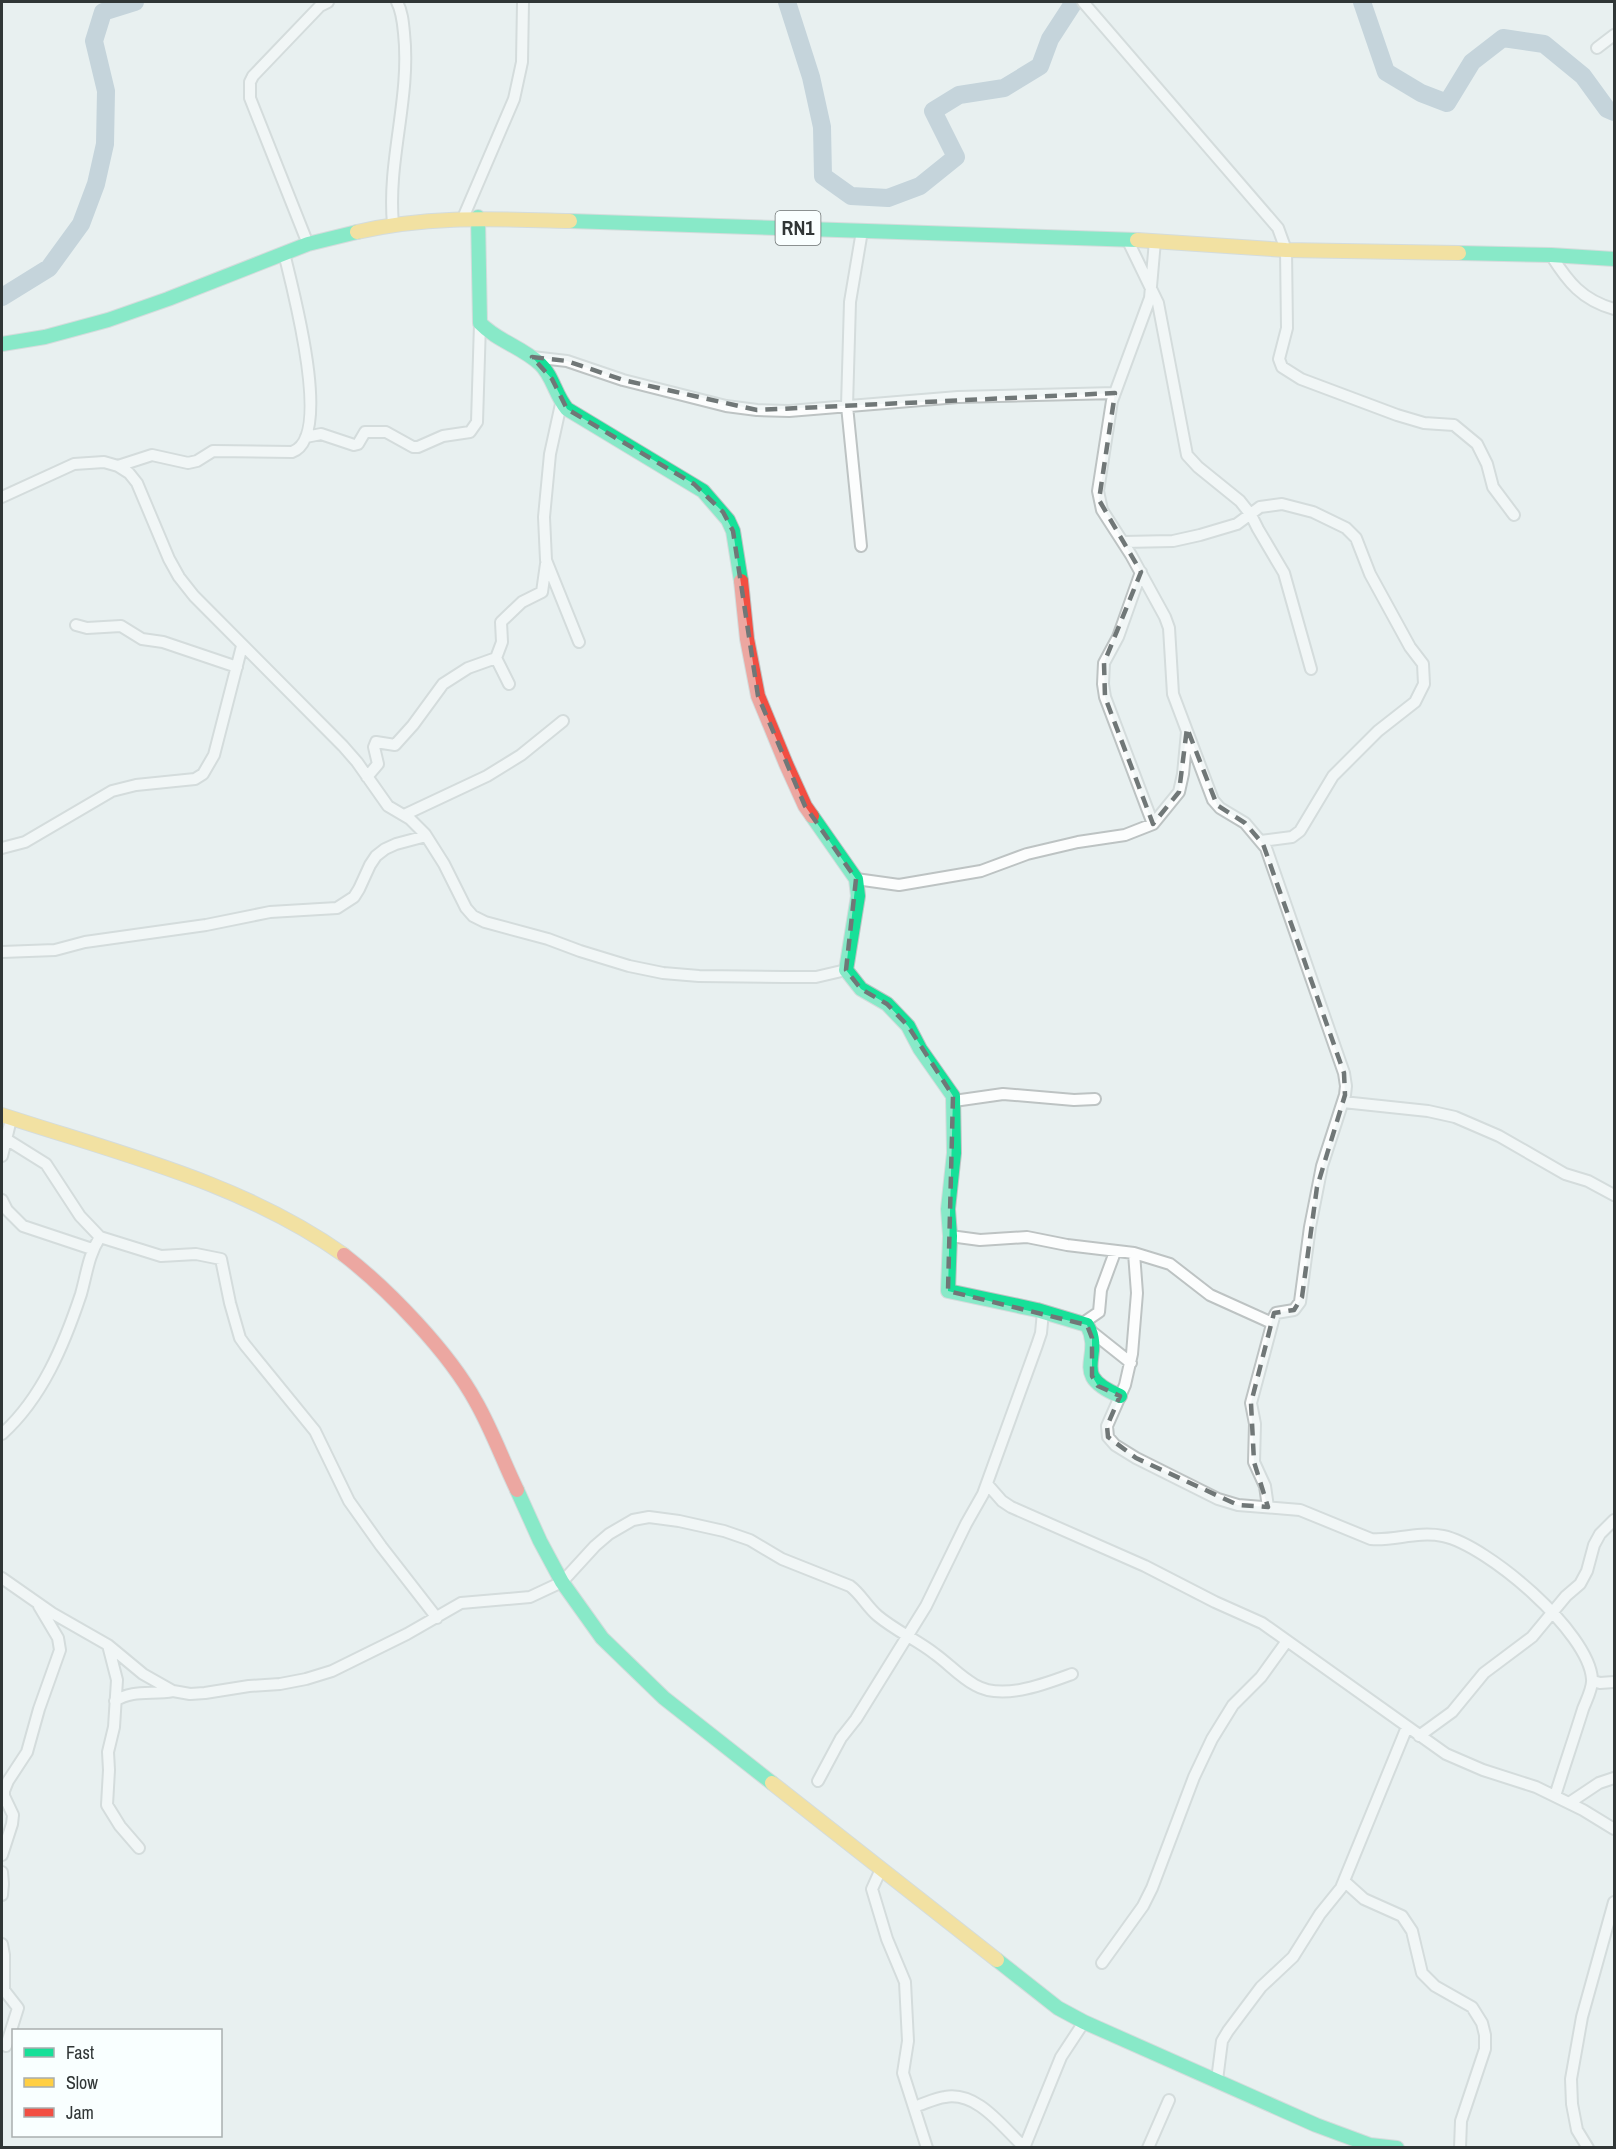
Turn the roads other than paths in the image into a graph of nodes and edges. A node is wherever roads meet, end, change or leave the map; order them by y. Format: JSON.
{"nodes":[{"id":1,"x":328,"y":2,"type":"edge"},
{"id":2,"x":397,"y":2,"type":"edge"},
{"id":3,"x":523,"y":2,"type":"edge"},
{"id":4,"x":1083,"y":2,"type":"edge"},
{"id":5,"x":1614,"y":35,"type":"edge"},
{"id":6,"x":1597,"y":48,"type":"dead end"},
{"id":7,"x":478,"y":217,"type":"junction"},
{"id":8,"x":463,"y":218,"type":"junction"},
{"id":9,"x":393,"y":224,"type":"junction"},
{"id":10,"x":862,"y":231,"type":"junction"},
{"id":11,"x":1128,"y":241,"type":"junction"},
{"id":12,"x":1155,"y":241,"type":"junction"},
{"id":13,"x":309,"y":244,"type":"junction"},
{"id":14,"x":1286,"y":250,"type":"junction"},
{"id":15,"x":284,"y":253,"type":"junction"},
{"id":16,"x":1551,"y":255,"type":"junction"},
{"id":17,"x":1614,"y":259,"type":"edge"},
{"id":18,"x":1152,"y":289,"type":"junction"},
{"id":19,"x":1614,"y":309,"type":"edge"},
{"id":20,"x":480,"y":323,"type":"junction"},
{"id":21,"x":2,"y":344,"type":"edge"},
{"id":22,"x":532,"y":357,"type":"junction"},
{"id":23,"x":1115,"y":393,"type":"junction"},
{"id":24,"x":561,"y":404,"type":"junction"},
{"id":25,"x":847,"y":406,"type":"junction"},
{"id":26,"x":306,"y":437,"type":"junction"},
{"id":27,"x":118,"y":466,"type":"junction"},
{"id":28,"x":2,"y":498,"type":"edge"},
{"id":29,"x":1251,"y":515,"type":"junction"},
{"id":30,"x":1514,"y":516,"type":"dead end"},
{"id":31,"x":1124,"y":542,"type":"junction"},
{"id":32,"x":861,"y":546,"type":"dead end"},
{"id":33,"x":546,"y":564,"type":"junction"},
{"id":34,"x":1141,"y":572,"type":"junction"},
{"id":35,"x":76,"y":625,"type":"dead end"},
{"id":36,"x":579,"y":642,"type":"dead end"},
{"id":37,"x":242,"y":646,"type":"junction"},
{"id":38,"x":496,"y":658,"type":"junction"},
{"id":39,"x":237,"y":667,"type":"junction"},
{"id":40,"x":1311,"y":669,"type":"dead end"},
{"id":41,"x":509,"y":684,"type":"dead end"},
{"id":42,"x":563,"y":721,"type":"dead end"},
{"id":43,"x":1187,"y":728,"type":"junction"},
{"id":44,"x":367,"y":777,"type":"junction"},
{"id":45,"x":404,"y":815,"type":"junction"},
{"id":46,"x":1153,"y":824,"type":"junction"},
{"id":47,"x":426,"y":836,"type":"junction"},
{"id":48,"x":1261,"y":841,"type":"junction"},
{"id":49,"x":2,"y":848,"type":"edge"},
{"id":50,"x":856,"y":879,"type":"junction"},
{"id":51,"x":2,"y":952,"type":"edge"},
{"id":52,"x":846,"y":970,"type":"junction"},
{"id":53,"x":1095,"y":1099,"type":"dead end"},
{"id":54,"x":954,"y":1101,"type":"junction"},
{"id":55,"x":1343,"y":1102,"type":"junction"},
{"id":56,"x":6,"y":1117,"type":"edge"},
{"id":57,"x":6,"y":1139,"type":"junction"},
{"id":58,"x":2,"y":1156,"type":"edge"},
{"id":59,"x":1614,"y":1195,"type":"edge"},
{"id":60,"x":2,"y":1200,"type":"edge"},
{"id":61,"x":950,"y":1236,"type":"junction"},
{"id":62,"x":100,"y":1238,"type":"junction"},
{"id":63,"x":92,"y":1249,"type":"junction"},
{"id":64,"x":1115,"y":1252,"type":"junction"},
{"id":65,"x":1134,"y":1253,"type":"junction"},
{"id":66,"x":1043,"y":1312,"type":"junction"},
{"id":67,"x":1272,"y":1323,"type":"junction"},
{"id":68,"x":1087,"y":1327,"type":"junction"},
{"id":69,"x":1131,"y":1363,"type":"junction"},
{"id":70,"x":1120,"y":1396,"type":"junction"},
{"id":71,"x":2,"y":1434,"type":"edge"},
{"id":72,"x":988,"y":1485,"type":"junction"},
{"id":73,"x":1268,"y":1507,"type":"junction"},
{"id":74,"x":1614,"y":1520,"type":"edge"},
{"id":75,"x":2,"y":1578,"type":"edge"},
{"id":76,"x":562,"y":1582,"type":"junction"},
{"id":77,"x":37,"y":1603,"type":"junction"},
{"id":78,"x":1552,"y":1614,"type":"junction"},
{"id":79,"x":437,"y":1617,"type":"junction"},
{"id":80,"x":907,"y":1636,"type":"junction"},
{"id":81,"x":1287,"y":1641,"type":"junction"},
{"id":82,"x":108,"y":1645,"type":"junction"},
{"id":83,"x":1072,"y":1674,"type":"dead end"},
{"id":84,"x":1593,"y":1681,"type":"junction"},
{"id":85,"x":1614,"y":1682,"type":"edge"},
{"id":86,"x":173,"y":1690,"type":"junction"},
{"id":87,"x":115,"y":1701,"type":"junction"},
{"id":88,"x":1407,"y":1727,"type":"junction"},
{"id":89,"x":1419,"y":1736,"type":"junction"},
{"id":90,"x":1614,"y":1778,"type":"edge"},
{"id":91,"x":818,"y":1781,"type":"dead end"},
{"id":92,"x":1555,"y":1796,"type":"junction"},
{"id":93,"x":1569,"y":1803,"type":"junction"},
{"id":94,"x":1614,"y":1829,"type":"edge"},
{"id":95,"x":139,"y":1848,"type":"dead end"},
{"id":96,"x":2,"y":1855,"type":"edge"},
{"id":97,"x":881,"y":1869,"type":"junction"},
{"id":98,"x":2,"y":1872,"type":"edge"},
{"id":99,"x":1344,"y":1881,"type":"junction"},
{"id":100,"x":2,"y":1895,"type":"edge"},
{"id":101,"x":1614,"y":1902,"type":"edge"},
{"id":102,"x":2,"y":1944,"type":"edge"},
{"id":103,"x":1102,"y":1963,"type":"dead end"},
{"id":104,"x":1084,"y":2022,"type":"junction"},
{"id":105,"x":6,"y":2046,"type":"dead end"},
{"id":106,"x":1217,"y":2080,"type":"junction"},
{"id":107,"x":1169,"y":2100,"type":"dead end"},
{"id":108,"x":914,"y":2107,"type":"junction"},
{"id":109,"x":1370,"y":2146,"type":"edge"},
{"id":110,"x":927,"y":2148,"type":"edge"},
{"id":111,"x":1025,"y":2148,"type":"edge"},
{"id":112,"x":1148,"y":2148,"type":"edge"},
{"id":113,"x":1397,"y":2148,"type":"edge"},
{"id":114,"x":1460,"y":2148,"type":"edge"},
{"id":115,"x":1588,"y":2148,"type":"edge"}],
"edges":[{"from":1,"to":13,"type":"street"},
{"from":2,"to":9,"type":"street"},
{"from":3,"to":8,"type":"street"},
{"from":4,"to":14,"type":"street"},
{"from":5,"to":6,"type":"street"},
{"from":7,"to":8,"type":"main road","number":"RN1"},
{"from":7,"to":10,"type":"main road","number":"RN1"},
{"from":7,"to":20,"type":"main road"},
{"from":8,"to":9,"type":"main road","number":"RN1"},
{"from":9,"to":13,"type":"main road","number":"RN1"},
{"from":10,"to":11,"type":"main road","number":"RN1"},
{"from":10,"to":25,"type":"street"},
{"from":11,"to":12,"type":"main road","number":"RN1"},
{"from":11,"to":18,"type":"street"},
{"from":12,"to":14,"type":"main road","number":"RN1"},
{"from":12,"to":18,"type":"street"},
{"from":13,"to":15,"type":"main road","number":"RN1"},
{"from":14,"to":16,"type":"main road","number":"RN1"},
{"from":14,"to":30,"type":"street"},
{"from":15,"to":21,"type":"main road","number":"RN1"},
{"from":15,"to":26,"type":"street"},
{"from":16,"to":17,"type":"main road","number":"RN1"},
{"from":16,"to":19,"type":"street"},
{"from":18,"to":23,"type":"street"},
{"from":18,"to":29,"type":"street"},
{"from":20,"to":22,"type":"main road"},
{"from":20,"to":26,"type":"street"},
{"from":22,"to":24,"type":"main road"},
{"from":22,"to":25,"type":"street"},
{"from":23,"to":25,"type":"street"},
{"from":23,"to":31,"type":"street"},
{"from":24,"to":33,"type":"street"},
{"from":24,"to":50,"type":"main road"},
{"from":25,"to":32,"type":"street"},
{"from":26,"to":27,"type":"street"},
{"from":27,"to":28,"type":"street"},
{"from":27,"to":37,"type":"street"},
{"from":29,"to":31,"type":"street"},
{"from":29,"to":40,"type":"street"},
{"from":29,"to":48,"type":"street"},
{"from":31,"to":34,"type":"street"},
{"from":33,"to":36,"type":"street"},
{"from":33,"to":38,"type":"street"},
{"from":34,"to":43,"type":"street"},
{"from":34,"to":46,"type":"street"},
{"from":35,"to":39,"type":"street"},
{"from":37,"to":39,"type":"street"},
{"from":37,"to":44,"type":"street"},
{"from":38,"to":41,"type":"street"},
{"from":38,"to":44,"type":"street"},
{"from":39,"to":49,"type":"street"},
{"from":42,"to":45,"type":"street"},
{"from":43,"to":46,"type":"street"},
{"from":43,"to":48,"type":"street"},
{"from":44,"to":45,"type":"street"},
{"from":45,"to":47,"type":"street"},
{"from":46,"to":50,"type":"street"},
{"from":47,"to":51,"type":"street"},
{"from":47,"to":52,"type":"street"},
{"from":48,"to":55,"type":"street"},
{"from":50,"to":52,"type":"main road"},
{"from":52,"to":54,"type":"main road"},
{"from":53,"to":54,"type":"street"},
{"from":54,"to":61,"type":"main road"},
{"from":55,"to":59,"type":"street"},
{"from":55,"to":67,"type":"street"},
{"from":56,"to":57,"type":"street"},
{"from":56,"to":76,"type":"main road"},
{"from":57,"to":58,"type":"street"},
{"from":57,"to":62,"type":"street"},
{"from":60,"to":63,"type":"street"},
{"from":61,"to":64,"type":"street"},
{"from":61,"to":66,"type":"main road"},
{"from":62,"to":63,"type":"street"},
{"from":62,"to":79,"type":"street"},
{"from":63,"to":71,"type":"street"},
{"from":64,"to":65,"type":"street"},
{"from":64,"to":68,"type":"street"},
{"from":65,"to":67,"type":"street"},
{"from":65,"to":69,"type":"street"},
{"from":66,"to":68,"type":"main road"},
{"from":66,"to":72,"type":"street"},
{"from":67,"to":73,"type":"street"},
{"from":68,"to":69,"type":"street"},
{"from":68,"to":70,"type":"main road"},
{"from":69,"to":70,"type":"street"},
{"from":70,"to":73,"type":"street"},
{"from":72,"to":80,"type":"street"},
{"from":72,"to":81,"type":"street"},
{"from":73,"to":78,"type":"street"},
{"from":74,"to":78,"type":"street"},
{"from":75,"to":77,"type":"street"},
{"from":76,"to":79,"type":"street"},
{"from":76,"to":80,"type":"street"},
{"from":76,"to":97,"type":"main road"},
{"from":77,"to":82,"type":"street"},
{"from":77,"to":96,"type":"street"},
{"from":78,"to":84,"type":"street"},
{"from":78,"to":89,"type":"street"},
{"from":79,"to":86,"type":"street"},
{"from":80,"to":83,"type":"street"},
{"from":80,"to":91,"type":"street"},
{"from":81,"to":88,"type":"street"},
{"from":81,"to":103,"type":"street"},
{"from":82,"to":86,"type":"street"},
{"from":82,"to":87,"type":"street"},
{"from":84,"to":85,"type":"street"},
{"from":84,"to":92,"type":"street"},
{"from":86,"to":87,"type":"street"},
{"from":87,"to":95,"type":"street"},
{"from":88,"to":89,"type":"street"},
{"from":88,"to":99,"type":"street"},
{"from":89,"to":92,"type":"street"},
{"from":90,"to":93,"type":"street"},
{"from":92,"to":93,"type":"street"},
{"from":93,"to":94,"type":"street"},
{"from":97,"to":104,"type":"main road"},
{"from":97,"to":108,"type":"street"},
{"from":98,"to":100,"type":"street"},
{"from":99,"to":106,"type":"street"},
{"from":99,"to":114,"type":"street"},
{"from":101,"to":115,"type":"street"},
{"from":102,"to":105,"type":"street"},
{"from":104,"to":106,"type":"main road"},
{"from":104,"to":111,"type":"street"},
{"from":106,"to":109,"type":"main road"},
{"from":107,"to":112,"type":"street"},
{"from":108,"to":110,"type":"street"},
{"from":108,"to":111,"type":"street"},
{"from":109,"to":113,"type":"main road"}]}
